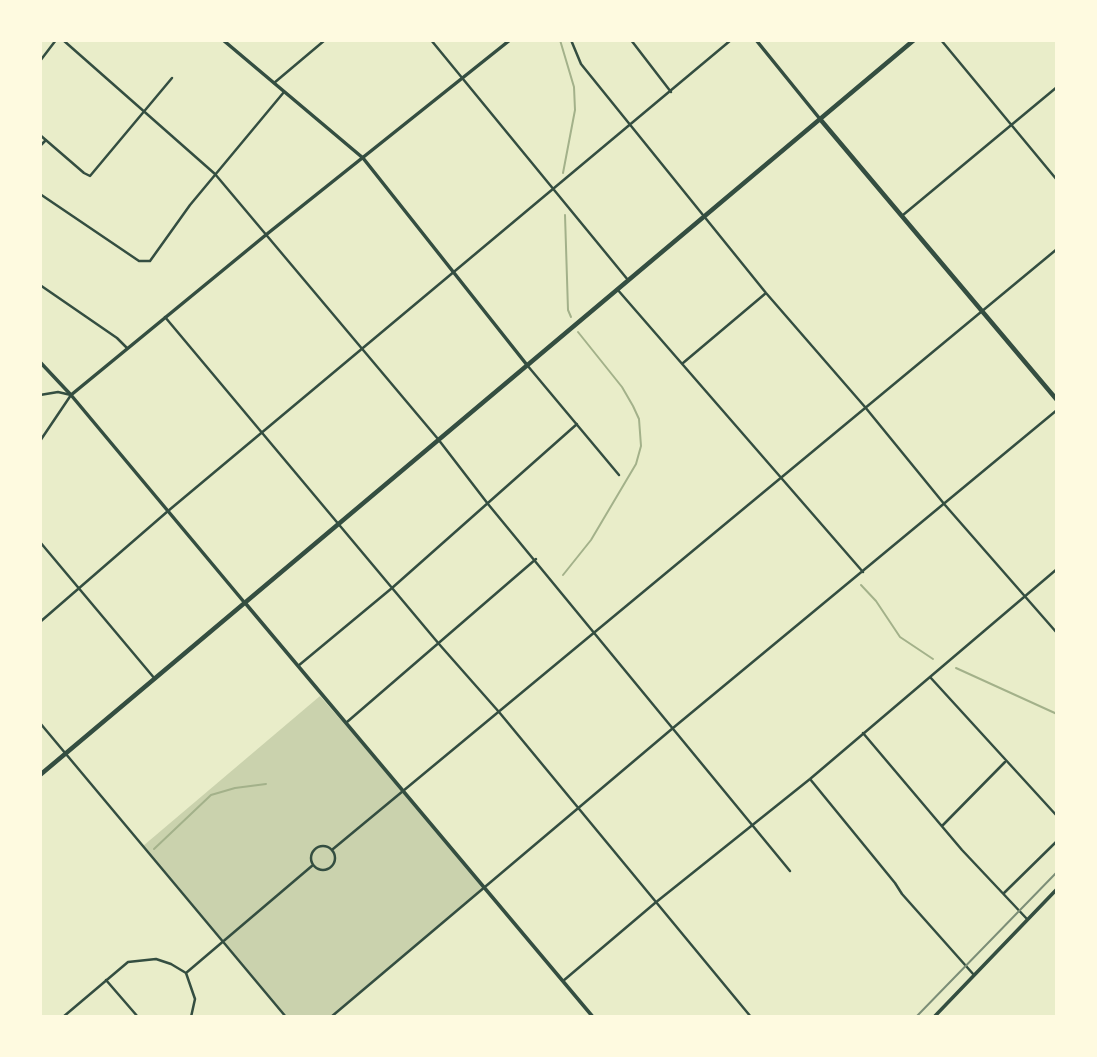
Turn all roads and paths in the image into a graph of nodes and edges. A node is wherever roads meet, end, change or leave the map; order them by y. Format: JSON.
{"nodes":[{"id":1,"x":56,"y":40,"type":"edge"},
{"id":2,"x":63,"y":40,"type":"edge"},
{"id":3,"x":223,"y":40,"type":"edge"},
{"id":4,"x":325,"y":40,"type":"edge"},
{"id":5,"x":431,"y":40,"type":"edge"},
{"id":6,"x":509,"y":40,"type":"edge"},
{"id":7,"x":571,"y":40,"type":"edge"},
{"id":8,"x":631,"y":40,"type":"edge"},
{"id":9,"x":731,"y":40,"type":"edge"},
{"id":10,"x":756,"y":40,"type":"edge"},
{"id":11,"x":914,"y":40,"type":"edge"},
{"id":12,"x":941,"y":40,"type":"edge"},
{"id":13,"x":40,"y":61,"type":"edge"},
{"id":14,"x":172,"y":78,"type":"dead end"},
{"id":15,"x":462,"y":78,"type":"junction"},
{"id":16,"x":274,"y":83,"type":"junction"},
{"id":17,"x":1057,"y":87,"type":"edge"},
{"id":18,"x":285,"y":91,"type":"junction"},
{"id":19,"x":671,"y":92,"type":"junction"},
{"id":20,"x":145,"y":112,"type":"junction"},
{"id":21,"x":820,"y":119,"type":"junction"},
{"id":22,"x":1011,"y":125,"type":"junction"},
{"id":23,"x":630,"y":127,"type":"junction"},
{"id":24,"x":40,"y":135,"type":"edge"},
{"id":25,"x":46,"y":140,"type":"junction"},
{"id":26,"x":40,"y":146,"type":"edge"},
{"id":27,"x":363,"y":158,"type":"junction"},
{"id":28,"x":215,"y":174,"type":"junction"},
{"id":29,"x":1057,"y":180,"type":"edge"},
{"id":30,"x":554,"y":191,"type":"junction"},
{"id":31,"x":40,"y":194,"type":"edge"},
{"id":32,"x":704,"y":216,"type":"junction"},
{"id":33,"x":902,"y":216,"type":"junction"},
{"id":34,"x":267,"y":234,"type":"junction"},
{"id":35,"x":1057,"y":249,"type":"edge"},
{"id":36,"x":453,"y":274,"type":"junction"},
{"id":37,"x":628,"y":281,"type":"junction"},
{"id":38,"x":40,"y":285,"type":"edge"},
{"id":39,"x":617,"y":289,"type":"junction"},
{"id":40,"x":766,"y":293,"type":"junction"},
{"id":41,"x":982,"y":310,"type":"junction"},
{"id":42,"x":165,"y":317,"type":"junction"},
{"id":43,"x":127,"y":348,"type":"junction"},
{"id":44,"x":362,"y":351,"type":"junction"},
{"id":45,"x":40,"y":362,"type":"edge"},
{"id":46,"x":682,"y":364,"type":"junction"},
{"id":47,"x":527,"y":365,"type":"junction"},
{"id":48,"x":40,"y":395,"type":"edge"},
{"id":49,"x":71,"y":395,"type":"junction"},
{"id":50,"x":1057,"y":400,"type":"edge"},
{"id":51,"x":865,"y":407,"type":"junction"},
{"id":52,"x":1057,"y":410,"type":"edge"},
{"id":53,"x":577,"y":424,"type":"junction"},
{"id":54,"x":261,"y":432,"type":"junction"},
{"id":55,"x":438,"y":439,"type":"junction"},
{"id":56,"x":40,"y":441,"type":"edge"},
{"id":57,"x":619,"y":475,"type":"dead end"},
{"id":58,"x":781,"y":477,"type":"junction"},
{"id":59,"x":488,"y":504,"type":"junction"},
{"id":60,"x":945,"y":505,"type":"junction"},
{"id":61,"x":168,"y":511,"type":"junction"},
{"id":62,"x":338,"y":524,"type":"junction"},
{"id":63,"x":40,"y":542,"type":"edge"},
{"id":64,"x":536,"y":559,"type":"junction"},
{"id":65,"x":1057,"y":569,"type":"edge"},
{"id":66,"x":864,"y":572,"type":"junction"},
{"id":67,"x":391,"y":588,"type":"junction"},
{"id":68,"x":79,"y":589,"type":"junction"},
{"id":69,"x":1026,"y":596,"type":"junction"},
{"id":70,"x":246,"y":604,"type":"junction"},
{"id":71,"x":40,"y":622,"type":"edge"},
{"id":72,"x":594,"y":633,"type":"junction"},
{"id":73,"x":1057,"y":633,"type":"edge"},
{"id":74,"x":439,"y":644,"type":"junction"},
{"id":75,"x":298,"y":666,"type":"junction"},
{"id":76,"x":930,"y":677,"type":"junction"},
{"id":77,"x":155,"y":678,"type":"junction"},
{"id":78,"x":499,"y":712,"type":"junction"},
{"id":79,"x":347,"y":722,"type":"junction"},
{"id":80,"x":40,"y":723,"type":"edge"},
{"id":81,"x":673,"y":728,"type":"junction"},
{"id":82,"x":863,"y":733,"type":"junction"},
{"id":83,"x":66,"y":754,"type":"junction"},
{"id":84,"x":1005,"y":762,"type":"junction"},
{"id":85,"x":40,"y":775,"type":"edge"},
{"id":86,"x":810,"y":779,"type":"junction"},
{"id":87,"x":404,"y":791,"type":"junction"},
{"id":88,"x":578,"y":808,"type":"junction"},
{"id":89,"x":1057,"y":816,"type":"edge"},
{"id":90,"x":752,"y":824,"type":"junction"},
{"id":91,"x":942,"y":826,"type":"junction"},
{"id":92,"x":1057,"y":841,"type":"edge"},
{"id":93,"x":332,"y":849,"type":"junction"},
{"id":94,"x":313,"y":865,"type":"junction"},
{"id":95,"x":790,"y":871,"type":"dead end"},
{"id":96,"x":485,"y":887,"type":"junction"},
{"id":97,"x":1057,"y":889,"type":"edge"},
{"id":98,"x":1003,"y":894,"type":"junction"},
{"id":99,"x":655,"y":903,"type":"junction"},
{"id":100,"x":1027,"y":919,"type":"junction"},
{"id":101,"x":224,"y":942,"type":"junction"},
{"id":102,"x":186,"y":973,"type":"junction"},
{"id":103,"x":974,"y":975,"type":"junction"},
{"id":104,"x":106,"y":980,"type":"junction"},
{"id":105,"x":563,"y":981,"type":"junction"},
{"id":106,"x":63,"y":1017,"type":"edge"},
{"id":107,"x":138,"y":1017,"type":"edge"},
{"id":108,"x":191,"y":1017,"type":"edge"},
{"id":109,"x":286,"y":1017,"type":"edge"},
{"id":110,"x":331,"y":1017,"type":"edge"},
{"id":111,"x":593,"y":1017,"type":"edge"},
{"id":112,"x":751,"y":1017,"type":"edge"},
{"id":113,"x":934,"y":1017,"type":"edge"}],
"edges":[{"from":1,"to":13,"type":"street"},
{"from":2,"to":20,"type":"street"},
{"from":3,"to":16,"type":"street"},
{"from":4,"to":16,"type":"street"},
{"from":5,"to":15,"type":"street"},
{"from":6,"to":15,"type":"street"},
{"from":7,"to":23,"type":"street"},
{"from":8,"to":19,"type":"street"},
{"from":9,"to":19,"type":"street"},
{"from":10,"to":21,"type":"street"},
{"from":11,"to":21,"type":"main road"},
{"from":12,"to":22,"type":"street"},
{"from":14,"to":20,"type":"street"},
{"from":15,"to":27,"type":"street"},
{"from":15,"to":30,"type":"street"},
{"from":16,"to":18,"type":"street"},
{"from":17,"to":22,"type":"street"},
{"from":18,"to":27,"type":"street"},
{"from":18,"to":28,"type":"street"},
{"from":19,"to":23,"type":"street"},
{"from":20,"to":25,"type":"street"},
{"from":20,"to":28,"type":"street"},
{"from":21,"to":32,"type":"main road"},
{"from":21,"to":33,"type":"main road"},
{"from":22,"to":29,"type":"street"},
{"from":22,"to":33,"type":"street"},
{"from":23,"to":30,"type":"street"},
{"from":23,"to":32,"type":"street"},
{"from":24,"to":25,"type":"street"},
{"from":25,"to":26,"type":"street"},
{"from":27,"to":34,"type":"street"},
{"from":27,"to":36,"type":"street"},
{"from":28,"to":31,"type":"street"},
{"from":28,"to":34,"type":"street"},
{"from":30,"to":36,"type":"street"},
{"from":30,"to":37,"type":"street"},
{"from":32,"to":37,"type":"main road"},
{"from":32,"to":40,"type":"street"},
{"from":33,"to":41,"type":"main road"},
{"from":34,"to":42,"type":"street"},
{"from":34,"to":44,"type":"street"},
{"from":35,"to":41,"type":"street"},
{"from":36,"to":44,"type":"street"},
{"from":36,"to":47,"type":"street"},
{"from":37,"to":39,"type":"main road"},
{"from":38,"to":43,"type":"street"},
{"from":39,"to":46,"type":"street"},
{"from":39,"to":47,"type":"main road"},
{"from":40,"to":46,"type":"street"},
{"from":40,"to":51,"type":"street"},
{"from":41,"to":50,"type":"main road"},
{"from":41,"to":51,"type":"street"},
{"from":42,"to":43,"type":"street"},
{"from":42,"to":54,"type":"street"},
{"from":43,"to":49,"type":"street"},
{"from":44,"to":54,"type":"street"},
{"from":44,"to":55,"type":"street"},
{"from":45,"to":49,"type":"street"},
{"from":46,"to":58,"type":"street"},
{"from":47,"to":53,"type":"street"},
{"from":47,"to":55,"type":"main road"},
{"from":48,"to":49,"type":"street"},
{"from":49,"to":56,"type":"street"},
{"from":49,"to":61,"type":"street"},
{"from":51,"to":58,"type":"street"},
{"from":51,"to":60,"type":"street"},
{"from":52,"to":60,"type":"street"},
{"from":53,"to":57,"type":"street"},
{"from":53,"to":59,"type":"street"},
{"from":54,"to":61,"type":"street"},
{"from":54,"to":62,"type":"street"},
{"from":55,"to":59,"type":"street"},
{"from":55,"to":62,"type":"main road"},
{"from":58,"to":66,"type":"street"},
{"from":58,"to":72,"type":"street"},
{"from":59,"to":64,"type":"street"},
{"from":59,"to":67,"type":"street"},
{"from":60,"to":66,"type":"street"},
{"from":60,"to":69,"type":"street"},
{"from":61,"to":68,"type":"street"},
{"from":61,"to":70,"type":"street"},
{"from":62,"to":67,"type":"street"},
{"from":62,"to":70,"type":"main road"},
{"from":63,"to":68,"type":"street"},
{"from":64,"to":72,"type":"street"},
{"from":64,"to":74,"type":"street"},
{"from":65,"to":69,"type":"street"},
{"from":66,"to":81,"type":"street"},
{"from":67,"to":74,"type":"street"},
{"from":67,"to":75,"type":"street"},
{"from":68,"to":71,"type":"street"},
{"from":68,"to":77,"type":"street"},
{"from":69,"to":73,"type":"street"},
{"from":69,"to":76,"type":"street"},
{"from":70,"to":75,"type":"street"},
{"from":70,"to":77,"type":"main road"},
{"from":72,"to":78,"type":"street"},
{"from":72,"to":81,"type":"street"},
{"from":74,"to":78,"type":"street"},
{"from":74,"to":79,"type":"street"},
{"from":75,"to":79,"type":"street"},
{"from":76,"to":82,"type":"street"},
{"from":76,"to":84,"type":"street"},
{"from":77,"to":83,"type":"main road"},
{"from":78,"to":87,"type":"street"},
{"from":78,"to":88,"type":"street"},
{"from":79,"to":87,"type":"street"},
{"from":80,"to":83,"type":"street"},
{"from":81,"to":88,"type":"street"},
{"from":81,"to":90,"type":"street"},
{"from":82,"to":86,"type":"street"},
{"from":82,"to":91,"type":"street"},
{"from":83,"to":85,"type":"main road"},
{"from":83,"to":101,"type":"street"},
{"from":84,"to":89,"type":"street"},
{"from":84,"to":91,"type":"street"},
{"from":86,"to":90,"type":"street"},
{"from":86,"to":103,"type":"street"},
{"from":87,"to":93,"type":"street"},
{"from":87,"to":96,"type":"street"},
{"from":88,"to":96,"type":"street"},
{"from":88,"to":99,"type":"street"},
{"from":90,"to":95,"type":"street"},
{"from":90,"to":99,"type":"street"},
{"from":91,"to":98,"type":"street"},
{"from":92,"to":98,"type":"street"},
{"from":93,"to":94,"type":"street"},
{"from":93,"to":94,"type":"street"},
{"from":94,"to":101,"type":"street"},
{"from":96,"to":105,"type":"street"},
{"from":96,"to":110,"type":"street"},
{"from":97,"to":100,"type":"street"},
{"from":98,"to":100,"type":"street"},
{"from":99,"to":105,"type":"street"},
{"from":99,"to":112,"type":"street"},
{"from":100,"to":103,"type":"street"},
{"from":101,"to":102,"type":"street"},
{"from":101,"to":109,"type":"street"},
{"from":102,"to":104,"type":"street"},
{"from":102,"to":108,"type":"street"},
{"from":103,"to":113,"type":"street"},
{"from":104,"to":106,"type":"street"},
{"from":104,"to":107,"type":"street"},
{"from":105,"to":111,"type":"street"}]}
